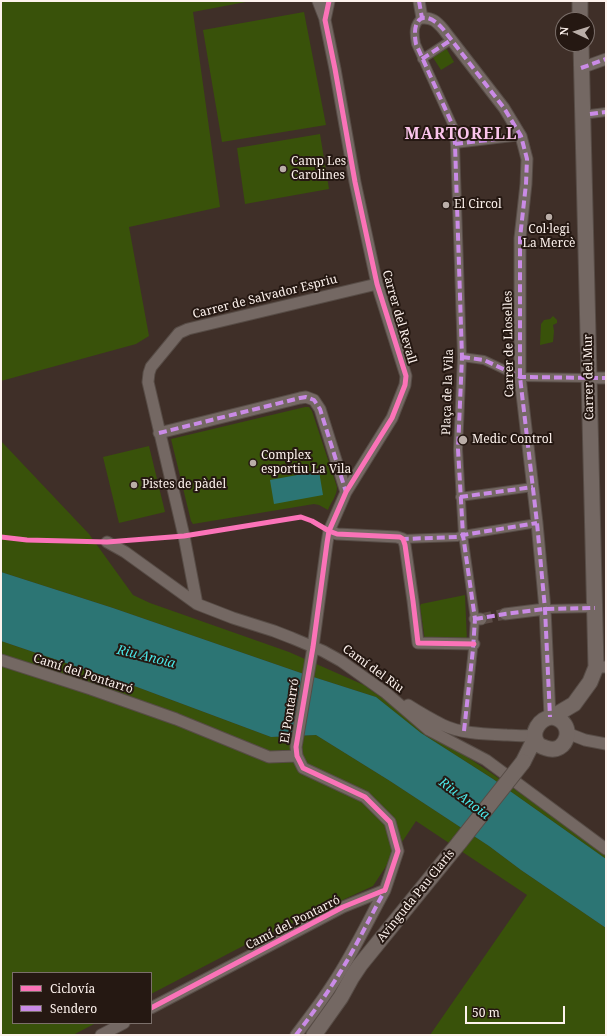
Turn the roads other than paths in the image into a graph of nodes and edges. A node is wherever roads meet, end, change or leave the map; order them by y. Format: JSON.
{"nodes":[{"id":1,"x":318,"y":1,"type":"edge"},
{"id":2,"x":329,"y":1,"type":"edge"},
{"id":3,"x":420,"y":1,"type":"edge"},
{"id":4,"x":580,"y":1,"type":"edge"},
{"id":5,"x":580,"y":12,"type":"edge"},
{"id":6,"x":422,"y":18,"type":"junction"},
{"id":7,"x":325,"y":20,"type":"junction"},
{"id":8,"x":452,"y":40,"type":"junction"},
{"id":9,"x":581,"y":52,"type":"edge"},
{"id":10,"x":422,"y":59,"type":"junction"},
{"id":11,"x":606,"y":59,"type":"edge"},
{"id":12,"x":581,"y":68,"type":"junction"},
{"id":13,"x":606,"y":112,"type":"edge"},
{"id":14,"x":590,"y":114,"type":"dead end"},
{"id":15,"x":521,"y":136,"type":"junction"},
{"id":16,"x":455,"y":144,"type":"junction"},
{"id":17,"x":377,"y":284,"type":"junction"},
{"id":18,"x":462,"y":358,"type":"junction"},
{"id":19,"x":520,"y":377,"type":"junction"},
{"id":20,"x":589,"y":378,"type":"junction"},
{"id":21,"x":606,"y":378,"type":"edge"},
{"id":22,"x":159,"y":433,"type":"junction"},
{"id":23,"x":533,"y":488,"type":"junction"},
{"id":24,"x":346,"y":492,"type":"junction"},
{"id":25,"x":460,"y":497,"type":"junction"},
{"id":26,"x":537,"y":523,"type":"junction"},
{"id":27,"x":329,"y":531,"type":"junction"},
{"id":28,"x":463,"y":535,"type":"junction"},
{"id":29,"x":403,"y":539,"type":"junction"},
{"id":30,"x":107,"y":542,"type":"dead end"},
{"id":31,"x":197,"y":604,"type":"junction"},
{"id":32,"x":595,"y":608,"type":"junction"},
{"id":33,"x":545,"y":610,"type":"junction"},
{"id":34,"x":505,"y":614,"type":"tunnel mouth"},
{"id":35,"x":474,"y":644,"type":"junction"},
{"id":36,"x":313,"y":647,"type":"junction"},
{"id":37,"x":1,"y":660,"type":"edge"},
{"id":38,"x":601,"y":667,"type":"edge"},
{"id":39,"x":310,"y":671,"type":"joint"},
{"id":40,"x":386,"y":693,"type":"junction"},
{"id":41,"x":574,"y":704,"type":"junction"},
{"id":42,"x":551,"y":717,"type":"junction"},
{"id":43,"x":567,"y":730,"type":"junction"},
{"id":44,"x":464,"y":731,"type":"junction"},
{"id":45,"x":538,"y":740,"type":"junction"},
{"id":46,"x":606,"y":744,"type":"edge"},
{"id":47,"x":297,"y":756,"type":"junction"},
{"id":48,"x":606,"y":849,"type":"edge"},
{"id":49,"x":385,"y":890,"type":"junction"},
{"id":50,"x":152,"y":1007,"type":"edge"},
{"id":51,"x":122,"y":1024,"type":"edge"},
{"id":52,"x":101,"y":1035,"type":"edge"},
{"id":53,"x":296,"y":1035,"type":"edge"},
{"id":54,"x":314,"y":1035,"type":"edge"}],
"edges":[{"from":1,"to":7,"type":"street"},
{"from":2,"to":7,"type":"street","name":"Carrer del Revall"},
{"from":3,"to":6,"type":"street"},
{"from":4,"to":5,"type":"main road"},
{"from":6,"to":8,"type":"street","name":"Carrer de Lloselles"},
{"from":6,"to":10,"type":"street","name":"Plaça de la Vila"},
{"from":7,"to":17,"type":"street","name":"Carrer del Revall"},
{"from":8,"to":10,"type":"street"},
{"from":8,"to":15,"type":"street","name":"Carrer de Lloselles"},
{"from":9,"to":12,"type":"main road","name":"Carrer del Mur"},
{"from":10,"to":16,"type":"street","name":"Plaça de la Vila"},
{"from":11,"to":12,"type":"street"},
{"from":12,"to":20,"type":"main road","name":"Carrer del Mur"},
{"from":13,"to":14,"type":"street"},
{"from":15,"to":16,"type":"street"},
{"from":15,"to":19,"type":"street","name":"Carrer de Lloselles"},
{"from":16,"to":18,"type":"street","name":"Plaça de la Vila"},
{"from":17,"to":22,"type":"street","name":"Carrer de Salvador Espriu"},
{"from":17,"to":24,"type":"street","name":"Carrer del Revall"},
{"from":18,"to":19,"type":"street"},
{"from":18,"to":25,"type":"street","name":"Plaça de la Vila"},
{"from":19,"to":20,"type":"street"},
{"from":19,"to":23,"type":"street","name":"Carrer de Lloselles"},
{"from":20,"to":21,"type":"street"},
{"from":20,"to":32,"type":"main road","name":"Carrer del Mur"},
{"from":22,"to":24,"type":"street"},
{"from":22,"to":31,"type":"street","name":"Carrer de Salvador Espriu"},
{"from":23,"to":25,"type":"street"},
{"from":23,"to":26,"type":"street","name":"Carrer de Lloselles"},
{"from":24,"to":27,"type":"street","name":"Carrer del Revall"},
{"from":25,"to":28,"type":"street","name":"Plaça de la Vila"},
{"from":26,"to":28,"type":"street"},
{"from":26,"to":33,"type":"street","name":"Carrer de Lloselles"},
{"from":27,"to":29,"type":"street"},
{"from":27,"to":36,"type":"street","name":"Carrer del Revall"},
{"from":28,"to":29,"type":"street"},
{"from":28,"to":35,"type":"street","name":"Plaça de la Vila"},
{"from":29,"to":35,"type":"street"},
{"from":30,"to":31,"type":"street","name":"Camí del Riu"},
{"from":31,"to":36,"type":"street","name":"Camí del Riu"},
{"from":32,"to":33,"type":"street"},
{"from":32,"to":38,"type":"main road","name":"Carrer del Mur"},
{"from":33,"to":34,"type":"street"},
{"from":33,"to":42,"type":"street","name":"Carrer de Lloselles"},
{"from":35,"to":44,"type":"street","name":"Plaça de la Vila"},
{"from":36,"to":39,"type":"street","name":"Carrer del Revall"},
{"from":36,"to":40,"type":"street","name":"Camí del Riu"},
{"from":37,"to":47,"type":"street","name":"Camí del Pontarró"},
{"from":38,"to":41,"type":"main road","name":"Carrer del Mur"},
{"from":39,"to":47,"type":"street","name":"El Pontarró"},
{"from":40,"to":44,"type":"street"},
{"from":40,"to":48,"type":"street","name":"Camí del Riu"},
{"from":41,"to":42,"type":"main road"},
{"from":41,"to":43,"type":"main road"},
{"from":42,"to":43,"type":"main road"},
{"from":42,"to":45,"type":"main road"},
{"from":43,"to":45,"type":"main road"},
{"from":43,"to":46,"type":"street"},
{"from":44,"to":45,"type":"street"},
{"from":45,"to":54,"type":"main road","name":"Avinguda Pau Clarís","bridge":true},
{"from":47,"to":49,"type":"street"},
{"from":49,"to":50,"type":"street","name":"Camí del Pontarró"},
{"from":49,"to":53,"type":"street"},
{"from":51,"to":52,"type":"street"}]}
